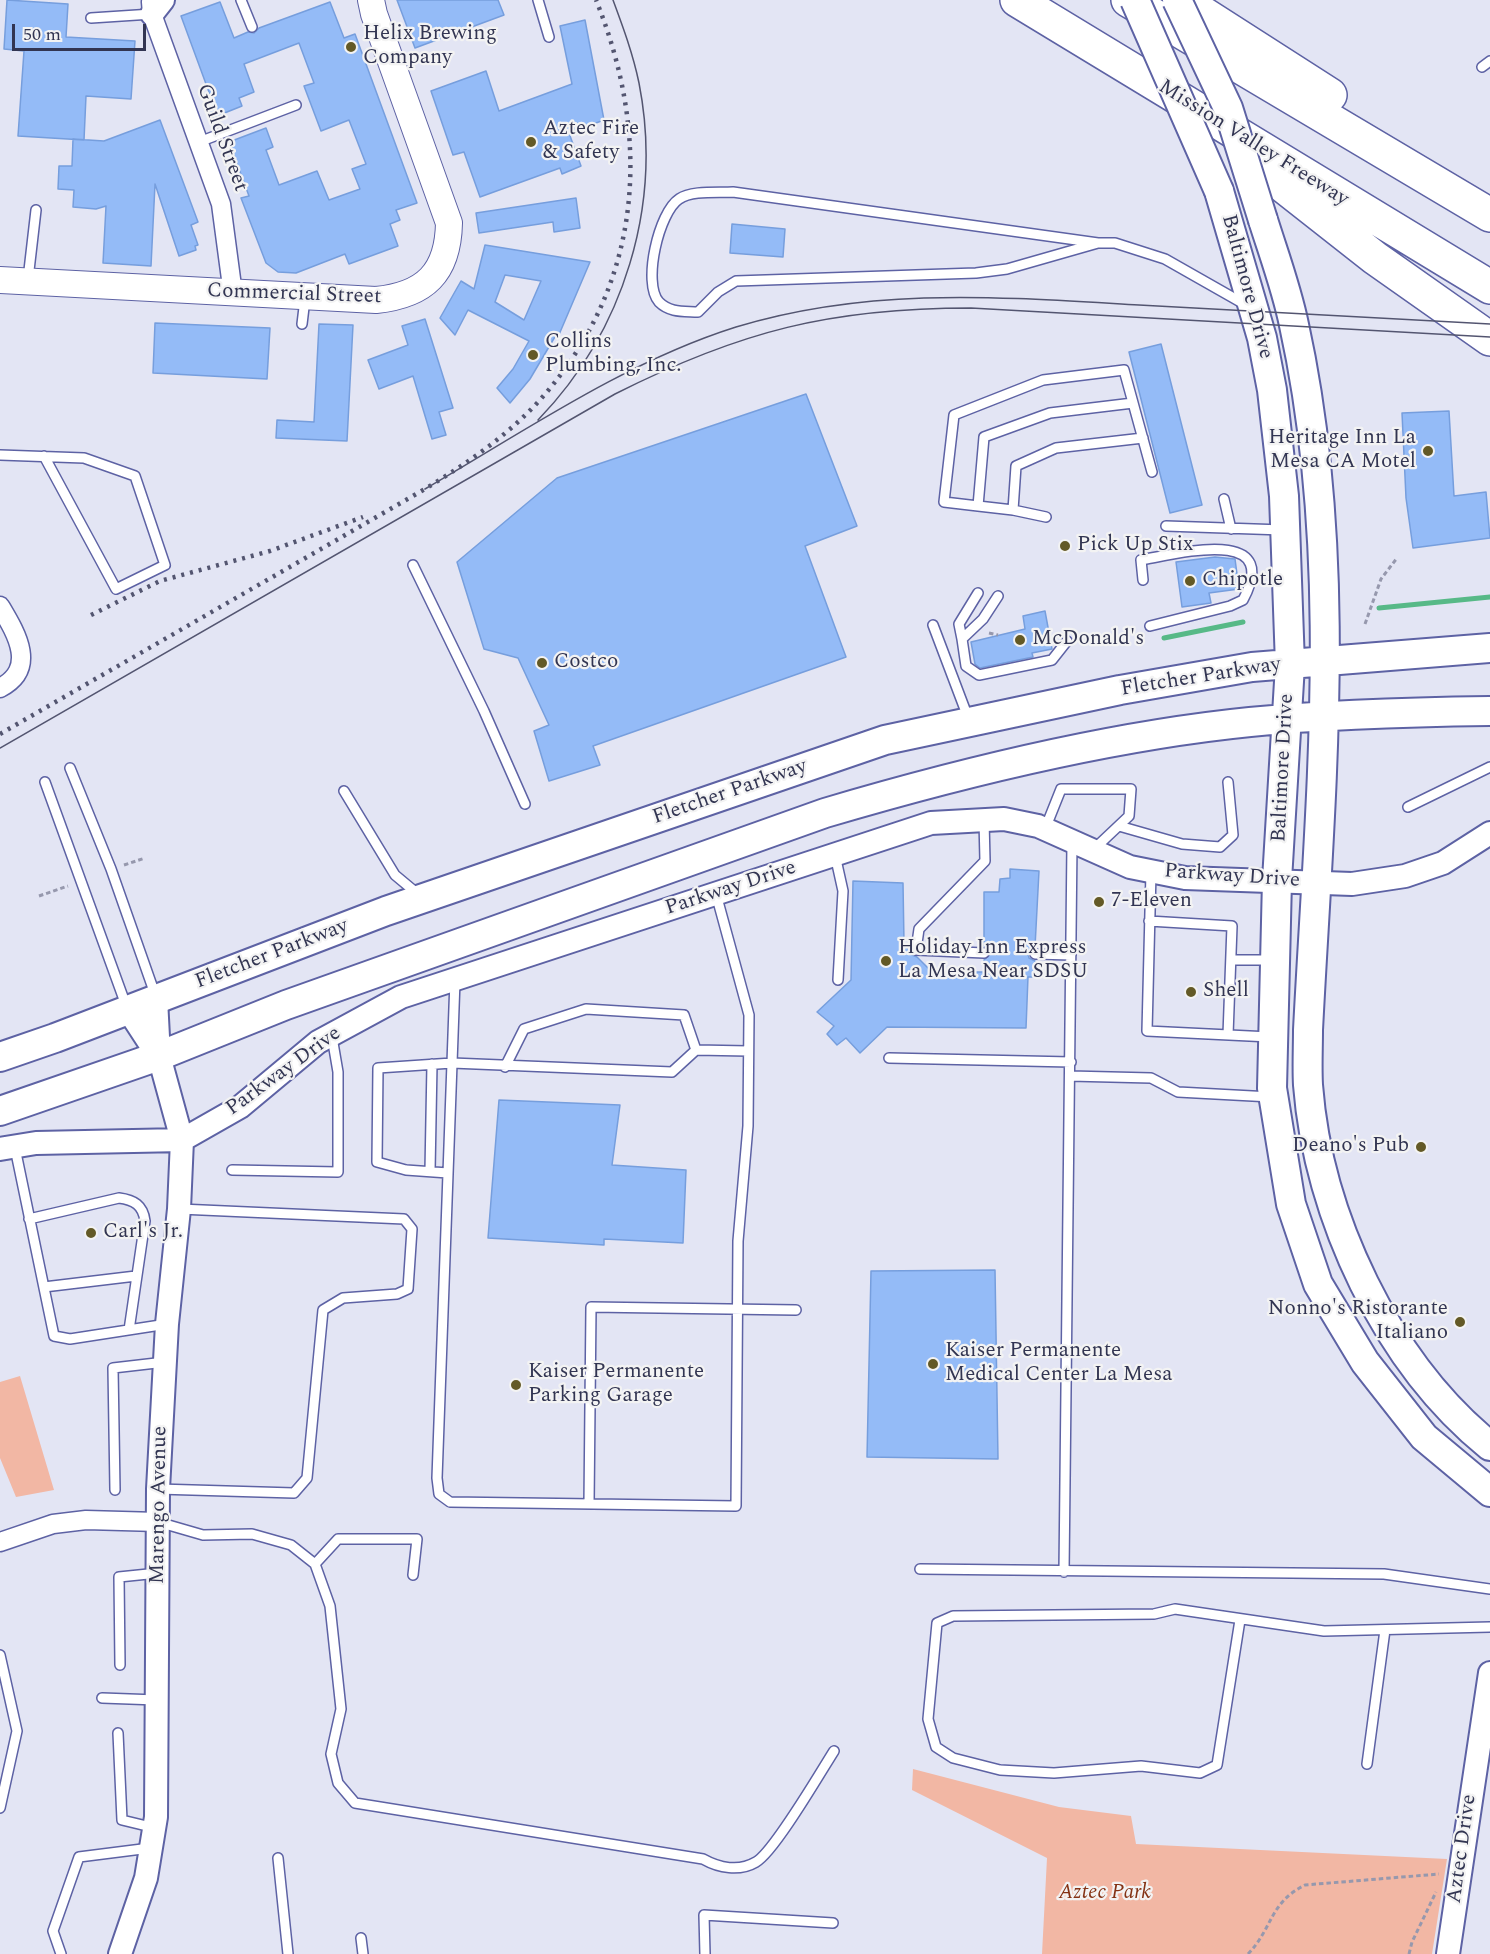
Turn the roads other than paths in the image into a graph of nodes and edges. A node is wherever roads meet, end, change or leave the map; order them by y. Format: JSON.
{"nodes":[{"id":1,"x":241,"y":0,"type":"edge"},
{"id":2,"x":371,"y":0,"type":"edge"},
{"id":3,"x":538,"y":0,"type":"edge"},
{"id":4,"x":1017,"y":0,"type":"edge"},
{"id":5,"x":1128,"y":0,"type":"edge"},
{"id":6,"x":1135,"y":0,"type":"edge"},
{"id":7,"x":1177,"y":0,"type":"edge"},
{"id":8,"x":1182,"y":0,"type":"edge"},
{"id":9,"x":155,"y":5,"type":"edge"},
{"id":10,"x":91,"y":18,"type":"dead end"},
{"id":11,"x":252,"y":27,"type":"dead end"},
{"id":12,"x":549,"y":37,"type":"dead end"},
{"id":13,"x":1147,"y":79,"type":"junction"},
{"id":14,"x":296,"y":105,"type":"dead end"},
{"id":15,"x":199,"y":142,"type":"junction"},
{"id":16,"x":36,"y":210,"type":"dead end"},
{"id":17,"x":1488,"y":214,"type":"edge"},
{"id":18,"x":1098,"y":243,"type":"junction"},
{"id":19,"x":0,"y":280,"type":"edge"},
{"id":20,"x":28,"y":282,"type":"junction"},
{"id":21,"x":1490,"y":287,"type":"edge"},
{"id":22,"x":233,"y":294,"type":"junction"},
{"id":23,"x":305,"y":297,"type":"junction"},
{"id":24,"x":1287,"y":301,"type":"junction"},
{"id":25,"x":1253,"y":309,"type":"junction"},
{"id":26,"x":302,"y":324,"type":"dead end"},
{"id":27,"x":1490,"y":339,"type":"edge"},
{"id":28,"x":1133,"y":403,"type":"junction"},
{"id":29,"x":1143,"y":438,"type":"junction"},
{"id":30,"x":0,"y":455,"type":"edge"},
{"id":31,"x":44,"y":456,"type":"junction"},
{"id":32,"x":1152,"y":472,"type":"dead end"},
{"id":33,"x":1224,"y":499,"type":"dead end"},
{"id":34,"x":978,"y":506,"type":"junction"},
{"id":35,"x":1013,"y":510,"type":"junction"},
{"id":36,"x":1046,"y":517,"type":"dead end"},
{"id":37,"x":1166,"y":526,"type":"dead end"},
{"id":38,"x":1231,"y":529,"type":"junction"},
{"id":39,"x":1286,"y":530,"type":"junction"},
{"id":40,"x":413,"y":565,"type":"dead end"},
{"id":41,"x":1143,"y":580,"type":"dead end"},
{"id":42,"x":978,"y":593,"type":"dead end"},
{"id":43,"x":998,"y":596,"type":"dead end"},
{"id":44,"x":0,"y":606,"type":"edge"},
{"id":45,"x":933,"y":626,"type":"dead end"},
{"id":46,"x":1150,"y":626,"type":"dead end"},
{"id":47,"x":962,"y":639,"type":"junction"},
{"id":48,"x":1067,"y":641,"type":"dead end"},
{"id":49,"x":1490,"y":648,"type":"edge"},
{"id":50,"x":1327,"y":663,"type":"junction"},
{"id":51,"x":1290,"y":665,"type":"junction"},
{"id":52,"x":0,"y":688,"type":"edge"},
{"id":53,"x":1490,"y":711,"type":"edge"},
{"id":54,"x":1323,"y":717,"type":"junction"},
{"id":55,"x":1288,"y":720,"type":"junction"},
{"id":56,"x":970,"y":722,"type":"junction"},
{"id":57,"x":1490,"y":767,"type":"edge"},
{"id":58,"x":70,"y":768,"type":"dead end"},
{"id":59,"x":45,"y":782,"type":"dead end"},
{"id":60,"x":1228,"y":782,"type":"dead end"},
{"id":61,"x":344,"y":791,"type":"dead end"},
{"id":62,"x":525,"y":804,"type":"dead end"},
{"id":63,"x":1408,"y":807,"type":"dead end"},
{"id":64,"x":984,"y":820,"type":"junction"},
{"id":65,"x":1119,"y":826,"type":"junction"},
{"id":66,"x":1045,"y":829,"type":"junction"},
{"id":67,"x":1490,"y":835,"type":"edge"},
{"id":68,"x":1072,"y":841,"type":"junction"},
{"id":69,"x":1093,"y":850,"type":"junction"},
{"id":70,"x":835,"y":855,"type":"junction"},
{"id":71,"x":1150,"y":872,"type":"junction"},
{"id":72,"x":1277,"y":880,"type":"junction"},
{"id":73,"x":1316,"y":882,"type":"junction"},
{"id":74,"x":717,"y":894,"type":"junction"},
{"id":75,"x":423,"y":898,"type":"junction"},
{"id":76,"x":1149,"y":921,"type":"junction"},
{"id":77,"x":984,"y":953,"type":"dead end"},
{"id":78,"x":1035,"y":954,"type":"dead end"},
{"id":79,"x":1071,"y":955,"type":"junction"},
{"id":80,"x":1231,"y":960,"type":"junction"},
{"id":81,"x":1275,"y":960,"type":"junction"},
{"id":82,"x":455,"y":979,"type":"junction"},
{"id":83,"x":838,"y":980,"type":"dead end"},
{"id":84,"x":156,"y":999,"type":"junction"},
{"id":85,"x":128,"y":1010,"type":"junction"},
{"id":86,"x":331,"y":1035,"type":"junction"},
{"id":87,"x":1228,"y":1035,"type":"junction"},
{"id":88,"x":1273,"y":1037,"type":"junction"},
{"id":89,"x":696,"y":1050,"type":"junction"},
{"id":90,"x":748,"y":1051,"type":"junction"},
{"id":91,"x":159,"y":1056,"type":"junction"},
{"id":92,"x":0,"y":1057,"type":"edge"},
{"id":93,"x":889,"y":1058,"type":"dead end"},
{"id":94,"x":1071,"y":1062,"type":"junction"},
{"id":95,"x":452,"y":1063,"type":"junction"},
{"id":96,"x":432,"y":1064,"type":"junction"},
{"id":97,"x":505,"y":1067,"type":"junction"},
{"id":98,"x":1071,"y":1076,"type":"junction"},
{"id":99,"x":1274,"y":1097,"type":"junction"},
{"id":100,"x":0,"y":1111,"type":"edge"},
{"id":101,"x":182,"y":1140,"type":"junction"},
{"id":102,"x":7,"y":1147,"type":"edge"},
{"id":103,"x":232,"y":1170,"type":"dead end"},
{"id":104,"x":430,"y":1171,"type":"junction"},
{"id":105,"x":448,"y":1173,"type":"junction"},
{"id":106,"x":179,"y":1209,"type":"junction"},
{"id":107,"x":29,"y":1219,"type":"junction"},
{"id":108,"x":136,"y":1276,"type":"junction"},
{"id":109,"x":44,"y":1287,"type":"junction"},
{"id":110,"x":736,"y":1308,"type":"junction"},
{"id":111,"x":796,"y":1310,"type":"dead end"},
{"id":112,"x":167,"y":1324,"type":"junction"},
{"id":113,"x":129,"y":1330,"type":"junction"},
{"id":114,"x":165,"y":1362,"type":"junction"},
{"id":115,"x":1490,"y":1446,"type":"edge"},
{"id":116,"x":158,"y":1489,"type":"junction"},
{"id":117,"x":115,"y":1490,"type":"dead end"},
{"id":118,"x":1490,"y":1492,"type":"edge"},
{"id":119,"x":589,"y":1504,"type":"junction"},
{"id":120,"x":158,"y":1522,"type":"junction"},
{"id":121,"x":0,"y":1542,"type":"edge"},
{"id":122,"x":315,"y":1564,"type":"junction"},
{"id":123,"x":920,"y":1569,"type":"dead end"},
{"id":124,"x":1064,"y":1572,"type":"junction"},
{"id":125,"x":158,"y":1573,"type":"junction"},
{"id":126,"x":413,"y":1575,"type":"dead end"},
{"id":127,"x":1490,"y":1589,"type":"edge"},
{"id":128,"x":1240,"y":1620,"type":"junction"},
{"id":129,"x":1490,"y":1627,"type":"edge"},
{"id":130,"x":1385,"y":1630,"type":"junction"},
{"id":131,"x":0,"y":1655,"type":"edge"},
{"id":132,"x":120,"y":1665,"type":"dead end"},
{"id":133,"x":1490,"y":1672,"type":"edge"},
{"id":134,"x":102,"y":1698,"type":"dead end"},
{"id":135,"x":157,"y":1700,"type":"junction"},
{"id":136,"x":118,"y":1733,"type":"dead end"},
{"id":137,"x":834,"y":1751,"type":"dead end"},
{"id":138,"x":1367,"y":1764,"type":"dead end"},
{"id":139,"x":0,"y":1808,"type":"edge"},
{"id":140,"x":153,"y":1838,"type":"junction"},
{"id":141,"x":278,"y":1858,"type":"dead end"},
{"id":142,"x":833,"y":1923,"type":"dead end"},
{"id":143,"x":361,"y":1938,"type":"dead end"},
{"id":144,"x":61,"y":1954,"type":"edge"},
{"id":145,"x":120,"y":1954,"type":"edge"},
{"id":146,"x":288,"y":1954,"type":"edge"},
{"id":147,"x":363,"y":1954,"type":"edge"},
{"id":148,"x":705,"y":1954,"type":"edge"},
{"id":149,"x":1448,"y":1954,"type":"edge"}],
"edges":[{"from":1,"to":11,"type":"lane"},
{"from":2,"to":23,"type":"main road","name":"Commercial Street"},
{"from":3,"to":12,"type":"lane"},
{"from":4,"to":13,"type":"highway","name":"Mission Valley Freeway"},
{"from":5,"to":17,"type":"highway"},
{"from":6,"to":25,"type":"main road","name":"Baltimore Drive","bridge":true},
{"from":7,"to":24,"type":"main road","name":"Baltimore Drive","bridge":true},
{"from":8,"to":17,"type":"highway"},
{"from":9,"to":10,"type":"lane"},
{"from":9,"to":15,"type":"street","name":"Guild Street"},
{"from":13,"to":21,"type":"highway","name":"Mission Valley Freeway"},
{"from":13,"to":27,"type":"highway"},
{"from":14,"to":15,"type":"lane"},
{"from":15,"to":22,"type":"street","name":"Guild Street"},
{"from":16,"to":20,"type":"lane"},
{"from":18,"to":18,"type":"lane"},
{"from":18,"to":25,"type":"lane"},
{"from":19,"to":20,"type":"main road","name":"Commercial Street"},
{"from":20,"to":22,"type":"main road","name":"Commercial Street"},
{"from":22,"to":23,"type":"main road","name":"Commercial Street"},
{"from":23,"to":26,"type":"lane"},
{"from":24,"to":25,"type":"main road"},
{"from":24,"to":50,"type":"main road","name":"Baltimore Drive"},
{"from":25,"to":39,"type":"main road","name":"Baltimore Drive"},
{"from":28,"to":29,"type":"lane"},
{"from":28,"to":34,"type":"lane"},
{"from":28,"to":34,"type":"lane"},
{"from":29,"to":32,"type":"lane"},
{"from":29,"to":35,"type":"lane"},
{"from":30,"to":31,"type":"lane"},
{"from":31,"to":31,"type":"lane"},
{"from":33,"to":38,"type":"lane"},
{"from":34,"to":35,"type":"lane"},
{"from":35,"to":36,"type":"lane"},
{"from":37,"to":38,"type":"lane"},
{"from":38,"to":39,"type":"lane"},
{"from":39,"to":51,"type":"main road","name":"Baltimore Drive"},
{"from":40,"to":62,"type":"lane"},
{"from":41,"to":46,"type":"lane"},
{"from":42,"to":47,"type":"lane"},
{"from":43,"to":47,"type":"lane"},
{"from":44,"to":52,"type":"street"},
{"from":45,"to":56,"type":"lane"},
{"from":47,"to":48,"type":"lane"},
{"from":49,"to":50,"type":"main road","name":"Fletcher Parkway"},
{"from":50,"to":51,"type":"main road","name":"Fletcher Parkway"},
{"from":50,"to":54,"type":"main road","name":"Baltimore Drive"},
{"from":51,"to":55,"type":"main road","name":"Baltimore Drive"},
{"from":51,"to":56,"type":"main road","name":"Fletcher Parkway"},
{"from":53,"to":54,"type":"main road"},
{"from":54,"to":55,"type":"main road"},
{"from":54,"to":73,"type":"main road","name":"Baltimore Drive"},
{"from":55,"to":72,"type":"main road","name":"Baltimore Drive"},
{"from":55,"to":91,"type":"main road"},
{"from":56,"to":75,"type":"main road","name":"Fletcher Parkway"},
{"from":57,"to":63,"type":"lane"},
{"from":58,"to":84,"type":"lane"},
{"from":59,"to":85,"type":"lane"},
{"from":60,"to":65,"type":"lane"},
{"from":61,"to":75,"type":"lane"},
{"from":64,"to":66,"type":"street","name":"Parkway Drive"},
{"from":64,"to":70,"type":"street","name":"Parkway Drive"},
{"from":64,"to":77,"type":"lane"},
{"from":65,"to":66,"type":"lane"},
{"from":65,"to":69,"type":"lane"},
{"from":66,"to":68,"type":"street","name":"Parkway Drive"},
{"from":67,"to":73,"type":"street","name":"Parkway Drive"},
{"from":68,"to":69,"type":"street","name":"Parkway Drive"},
{"from":68,"to":79,"type":"lane"},
{"from":69,"to":71,"type":"street","name":"Parkway Drive"},
{"from":70,"to":74,"type":"street","name":"Parkway Drive"},
{"from":70,"to":83,"type":"lane"},
{"from":71,"to":72,"type":"street","name":"Parkway Drive"},
{"from":71,"to":76,"type":"lane"},
{"from":72,"to":73,"type":"street","name":"Parkway Drive"},
{"from":72,"to":81,"type":"main road","name":"Baltimore Drive"},
{"from":73,"to":115,"type":"main road","name":"Baltimore Drive"},
{"from":74,"to":82,"type":"street","name":"Parkway Drive"},
{"from":74,"to":90,"type":"lane"},
{"from":75,"to":84,"type":"main road","name":"Fletcher Parkway"},
{"from":76,"to":80,"type":"lane"},
{"from":76,"to":87,"type":"lane"},
{"from":78,"to":79,"type":"lane"},
{"from":79,"to":94,"type":"lane"},
{"from":80,"to":81,"type":"lane"},
{"from":80,"to":87,"type":"lane"},
{"from":81,"to":88,"type":"main road","name":"Baltimore Drive"},
{"from":82,"to":86,"type":"street","name":"Parkway Drive"},
{"from":82,"to":95,"type":"lane"},
{"from":84,"to":85,"type":"main road","name":"Fletcher Parkway"},
{"from":84,"to":91,"type":"street","name":"Marengo Avenue"},
{"from":85,"to":91,"type":"street","name":"Marengo Avenue"},
{"from":85,"to":92,"type":"main road","name":"Fletcher Parkway"},
{"from":86,"to":101,"type":"street","name":"Parkway Drive"},
{"from":86,"to":103,"type":"lane"},
{"from":87,"to":88,"type":"lane"},
{"from":88,"to":99,"type":"main road","name":"Baltimore Drive"},
{"from":89,"to":90,"type":"lane"},
{"from":89,"to":97,"type":"lane"},
{"from":89,"to":97,"type":"lane"},
{"from":90,"to":110,"type":"lane"},
{"from":91,"to":100,"type":"main road"},
{"from":91,"to":101,"type":"street","name":"Marengo Avenue"},
{"from":93,"to":94,"type":"lane"},
{"from":94,"to":98,"type":"lane"},
{"from":95,"to":96,"type":"lane"},
{"from":95,"to":97,"type":"lane"},
{"from":95,"to":105,"type":"lane"},
{"from":96,"to":104,"type":"lane"},
{"from":96,"to":104,"type":"lane"},
{"from":98,"to":99,"type":"lane"},
{"from":98,"to":124,"type":"lane"},
{"from":99,"to":118,"type":"main road","name":"Baltimore Drive"},
{"from":101,"to":102,"type":"street","name":"Parkway Drive"},
{"from":101,"to":106,"type":"street","name":"Marengo Avenue"},
{"from":102,"to":107,"type":"lane"},
{"from":104,"to":105,"type":"lane"},
{"from":105,"to":119,"type":"lane"},
{"from":106,"to":112,"type":"street","name":"Marengo Avenue"},
{"from":106,"to":116,"type":"lane"},
{"from":107,"to":108,"type":"lane"},
{"from":107,"to":109,"type":"lane"},
{"from":108,"to":109,"type":"lane"},
{"from":108,"to":113,"type":"lane"},
{"from":109,"to":113,"type":"lane"},
{"from":110,"to":111,"type":"lane"},
{"from":110,"to":119,"type":"lane"},
{"from":110,"to":119,"type":"lane"},
{"from":112,"to":113,"type":"lane"},
{"from":112,"to":114,"type":"street","name":"Marengo Avenue"},
{"from":114,"to":116,"type":"street","name":"Marengo Avenue"},
{"from":114,"to":117,"type":"lane"},
{"from":116,"to":120,"type":"street","name":"Marengo Avenue"},
{"from":120,"to":121,"type":"street"},
{"from":120,"to":122,"type":"lane"},
{"from":120,"to":125,"type":"street","name":"Marengo Avenue"},
{"from":122,"to":126,"type":"lane"},
{"from":122,"to":137,"type":"lane"},
{"from":123,"to":124,"type":"lane"},
{"from":124,"to":127,"type":"lane"},
{"from":125,"to":132,"type":"lane"},
{"from":125,"to":135,"type":"street","name":"Marengo Avenue"},
{"from":128,"to":128,"type":"lane"},
{"from":128,"to":130,"type":"lane"},
{"from":129,"to":130,"type":"lane"},
{"from":130,"to":138,"type":"lane"},
{"from":131,"to":139,"type":"lane"},
{"from":133,"to":149,"type":"street","name":"Aztec Drive"},
{"from":134,"to":135,"type":"lane"},
{"from":135,"to":140,"type":"street","name":"Marengo Avenue"},
{"from":136,"to":140,"type":"lane"},
{"from":140,"to":144,"type":"lane"},
{"from":140,"to":145,"type":"street","name":"Marengo Avenue"},
{"from":141,"to":146,"type":"lane"},
{"from":142,"to":148,"type":"lane"},
{"from":143,"to":147,"type":"lane"}]}
